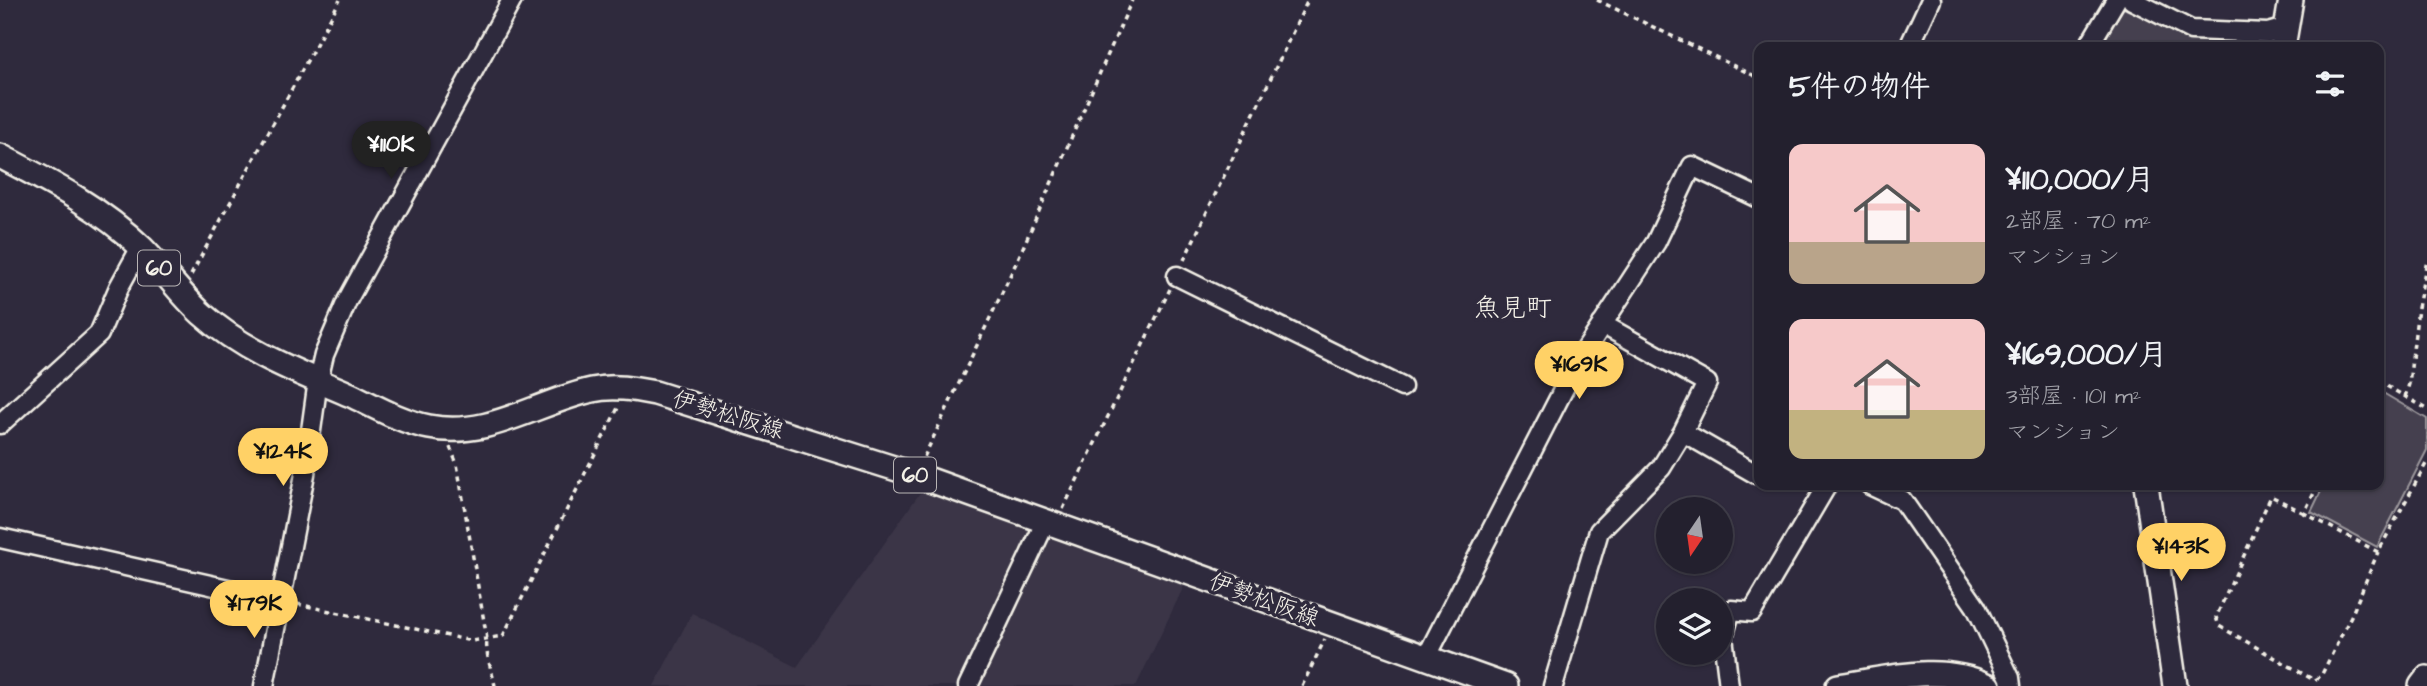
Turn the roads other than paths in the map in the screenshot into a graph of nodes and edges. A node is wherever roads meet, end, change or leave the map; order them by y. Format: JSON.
{"nodes":[{"id":1,"x":512,"y":0,"type":"edge"},
{"id":2,"x":1931,"y":0,"type":"edge"},
{"id":3,"x":2116,"y":0,"type":"edge"},
{"id":4,"x":2132,"y":0,"type":"edge"},
{"id":5,"x":2291,"y":0,"type":"edge"},
{"id":6,"x":2285,"y":38,"type":"edge"},
{"id":7,"x":1911,"y":42,"type":"edge"},
{"id":8,"x":2091,"y":42,"type":"edge"},
{"id":9,"x":3,"y":162,"type":"edge"},
{"id":10,"x":1754,"y":196,"type":"edge"},
{"id":11,"x":141,"y":247,"type":"junction"},
{"id":12,"x":1177,"y":276,"type":"dead end"},
{"id":13,"x":1602,"y":324,"type":"junction"},
{"id":14,"x":318,"y":380,"type":"junction"},
{"id":15,"x":1402,"y":387,"type":"dead end"},
{"id":16,"x":0,"y":424,"type":"edge"},
{"id":17,"x":1683,"y":432,"type":"junction"},
{"id":18,"x":1754,"y":473,"type":"edge"},
{"id":19,"x":1824,"y":490,"type":"edge"},
{"id":20,"x":1881,"y":490,"type":"edge"},
{"id":21,"x":2147,"y":490,"type":"edge"},
{"id":22,"x":1046,"y":521,"type":"junction"},
{"id":23,"x":0,"y":538,"type":"edge"},
{"id":24,"x":282,"y":601,"type":"junction"},
{"id":25,"x":1426,"y":657,"type":"junction"},
{"id":26,"x":2427,"y":678,"type":"edge"},
{"id":27,"x":264,"y":686,"type":"edge"},
{"id":28,"x":968,"y":686,"type":"edge"},
{"id":29,"x":1506,"y":686,"type":"edge"},
{"id":30,"x":1553,"y":686,"type":"edge"},
{"id":31,"x":1729,"y":686,"type":"edge"},
{"id":32,"x":1839,"y":686,"type":"edge"},
{"id":33,"x":1989,"y":686,"type":"edge"},
{"id":34,"x":2011,"y":686,"type":"edge"},
{"id":35,"x":2175,"y":686,"type":"edge"},
{"id":36,"x":2421,"y":686,"type":"edge"}],
"edges":[{"from":1,"to":14,"type":"street"},
{"from":2,"to":7,"type":"street"},
{"from":3,"to":8,"type":"street"},
{"from":4,"to":6,"type":"street"},
{"from":5,"to":6,"type":"main road"},
{"from":9,"to":11,"type":"main road","name":"伊勢松阪線","number":"60"},
{"from":10,"to":13,"type":"street"},
{"from":11,"to":14,"type":"main road","name":"伊勢松阪線","number":"60"},
{"from":11,"to":16,"type":"street"},
{"from":12,"to":15,"type":"street"},
{"from":13,"to":17,"type":"street"},
{"from":13,"to":25,"type":"street"},
{"from":14,"to":22,"type":"main road","name":"伊勢松阪線","number":"60"},
{"from":14,"to":24,"type":"street"},
{"from":17,"to":18,"type":"street"},
{"from":17,"to":30,"type":"street"},
{"from":19,"to":31,"type":"street"},
{"from":20,"to":34,"type":"street"},
{"from":21,"to":35,"type":"main road"},
{"from":22,"to":25,"type":"main road","name":"伊勢松阪線","number":"60"},
{"from":22,"to":28,"type":"street"},
{"from":23,"to":24,"type":"street"},
{"from":24,"to":27,"type":"street"},
{"from":25,"to":29,"type":"main road","name":"伊勢松阪線","number":"60"},
{"from":26,"to":36,"type":"main road"},
{"from":32,"to":33,"type":"main road"}]}
